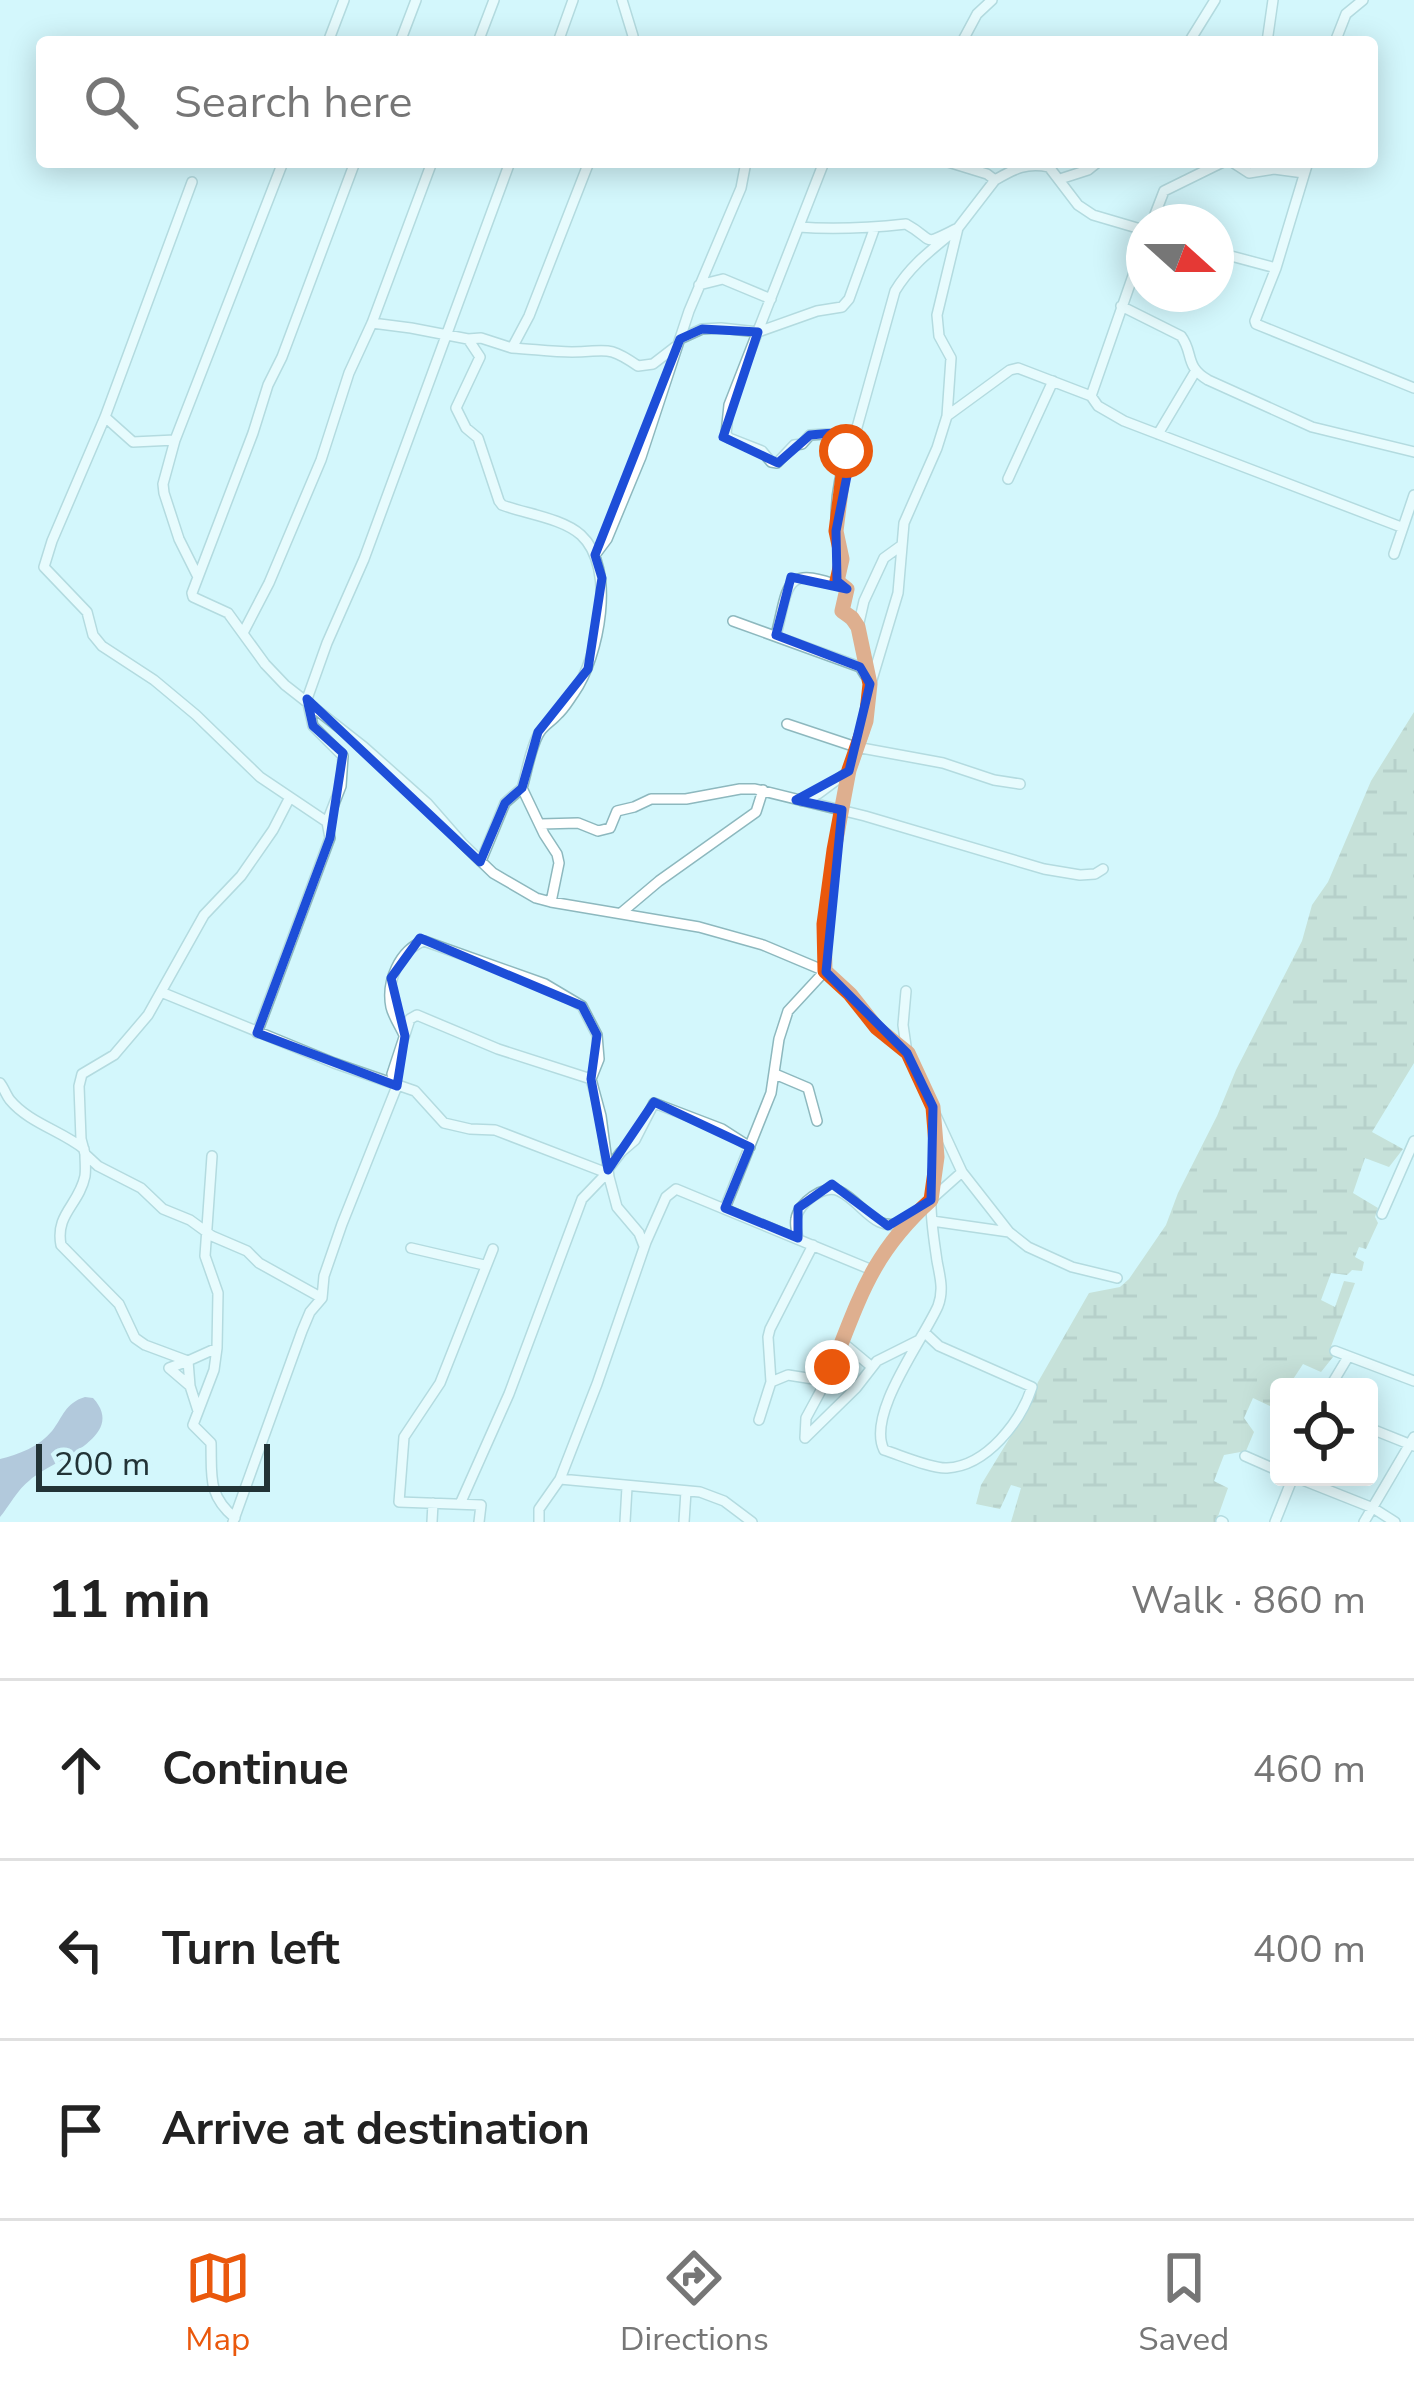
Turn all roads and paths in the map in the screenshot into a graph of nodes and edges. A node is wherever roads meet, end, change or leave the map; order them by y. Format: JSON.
{"nodes":[{"id":1,"x":344,"y":0,"type":"edge"},
{"id":2,"x":416,"y":0,"type":"edge"},
{"id":3,"x":494,"y":0,"type":"edge"},
{"id":4,"x":573,"y":0,"type":"edge"},
{"id":5,"x":622,"y":0,"type":"edge"},
{"id":6,"x":992,"y":0,"type":"edge"},
{"id":7,"x":1215,"y":0,"type":"edge"},
{"id":8,"x":1273,"y":0,"type":"edge"},
{"id":9,"x":1363,"y":0,"type":"edge"},
{"id":10,"x":330,"y":36,"type":"edge"},
{"id":11,"x":402,"y":36,"type":"edge"},
{"id":12,"x":480,"y":36,"type":"edge"},
{"id":13,"x":560,"y":36,"type":"edge"},
{"id":14,"x":633,"y":36,"type":"edge"},
{"id":15,"x":965,"y":36,"type":"edge"},
{"id":16,"x":1193,"y":36,"type":"edge"},
{"id":17,"x":1268,"y":36,"type":"edge"},
{"id":18,"x":1337,"y":36,"type":"edge"},
{"id":19,"x":281,"y":168,"type":"edge"},
{"id":20,"x":353,"y":168,"type":"edge"},
{"id":21,"x":431,"y":168,"type":"edge"},
{"id":22,"x":508,"y":168,"type":"edge"},
{"id":23,"x":588,"y":168,"type":"edge"},
{"id":24,"x":745,"y":168,"type":"edge"},
{"id":25,"x":822,"y":168,"type":"edge"},
{"id":26,"x":967,"y":168,"type":"edge"},
{"id":27,"x":1014,"y":168,"type":"edge"},
{"id":28,"x":1050,"y":168,"type":"edge"},
{"id":29,"x":1090,"y":168,"type":"edge"},
{"id":30,"x":1210,"y":168,"type":"edge"},
{"id":31,"x":1242,"y":168,"type":"edge"},
{"id":32,"x":1306,"y":168,"type":"edge"},
{"id":33,"x":1060,"y":179,"type":"junction"},
{"id":34,"x":995,"y":180,"type":"junction"},
{"id":35,"x":192,"y":182,"type":"dead end"},
{"id":36,"x":1159,"y":204,"type":"edge"},
{"id":37,"x":1126,"y":224,"type":"edge"},
{"id":38,"x":799,"y":227,"type":"junction"},
{"id":39,"x":875,"y":227,"type":"junction"},
{"id":40,"x":958,"y":228,"type":"junction"},
{"id":41,"x":1234,"y":257,"type":"edge"},
{"id":42,"x":1276,"y":268,"type":"junction"},
{"id":43,"x":699,"y":285,"type":"junction"},
{"id":44,"x":1126,"y":293,"type":"edge"},
{"id":45,"x":771,"y":299,"type":"junction"},
{"id":46,"x":1121,"y":306,"type":"junction"},
{"id":47,"x":372,"y":323,"type":"junction"},
{"id":48,"x":758,"y":332,"type":"junction"},
{"id":49,"x":446,"y":334,"type":"junction"},
{"id":50,"x":468,"y":339,"type":"junction"},
{"id":51,"x":678,"y":342,"type":"junction"},
{"id":52,"x":512,"y":348,"type":"junction"},
{"id":53,"x":1195,"y":372,"type":"junction"},
{"id":54,"x":1053,"y":381,"type":"junction"},
{"id":55,"x":1414,"y":388,"type":"edge"},
{"id":56,"x":1091,"y":396,"type":"junction"},
{"id":57,"x":947,"y":416,"type":"junction"},
{"id":58,"x":105,"y":417,"type":"junction"},
{"id":59,"x":856,"y":431,"type":"junction"},
{"id":60,"x":1158,"y":434,"type":"junction"},
{"id":61,"x":176,"y":440,"type":"junction"},
{"id":62,"x":1414,"y":452,"type":"edge"},
{"id":63,"x":1008,"y":479,"type":"dead end"},
{"id":64,"x":1414,"y":495,"type":"edge"},
{"id":65,"x":1401,"y":527,"type":"junction"},
{"id":66,"x":904,"y":543,"type":"junction"},
{"id":67,"x":1394,"y":554,"type":"dead end"},
{"id":68,"x":595,"y":555,"type":"junction"},
{"id":69,"x":198,"y":577,"type":"junction"},
{"id":70,"x":847,"y":589,"type":"junction"},
{"id":71,"x":734,"y":621,"type":"dead end"},
{"id":72,"x":858,"y":627,"type":"junction"},
{"id":73,"x":243,"y":633,"type":"junction"},
{"id":74,"x":776,"y":635,"type":"junction"},
{"id":75,"x":870,"y":684,"type":"junction"},
{"id":76,"x":307,"y":699,"type":"junction"},
{"id":77,"x":787,"y":724,"type":"dead end"},
{"id":78,"x":856,"y":747,"type":"junction"},
{"id":79,"x":849,"y":770,"type":"junction"},
{"id":80,"x":1020,"y":784,"type":"dead end"},
{"id":81,"x":522,"y":788,"type":"junction"},
{"id":82,"x":763,"y":790,"type":"junction"},
{"id":83,"x":289,"y":799,"type":"junction"},
{"id":84,"x":802,"y":801,"type":"junction"},
{"id":85,"x":842,"y":810,"type":"junction"},
{"id":86,"x":327,"y":822,"type":"junction"},
{"id":87,"x":541,"y":824,"type":"junction"},
{"id":88,"x":481,"y":861,"type":"junction"},
{"id":89,"x":1102,"y":869,"type":"dead end"},
{"id":90,"x":551,"y":902,"type":"junction"},
{"id":91,"x":621,"y":913,"type":"junction"},
{"id":92,"x":825,"y":971,"type":"junction"},
{"id":93,"x":906,"y":991,"type":"dead end"},
{"id":94,"x":160,"y":992,"type":"junction"},
{"id":95,"x":257,"y":1033,"type":"junction"},
{"id":96,"x":405,"y":1036,"type":"junction"},
{"id":97,"x":908,"y":1053,"type":"junction"},
{"id":98,"x":775,"y":1074,"type":"junction"},
{"id":99,"x":592,"y":1079,"type":"junction"},
{"id":100,"x":0,"y":1083,"type":"edge"},
{"id":101,"x":397,"y":1086,"type":"junction"},
{"id":102,"x":933,"y":1107,"type":"junction"},
{"id":103,"x":817,"y":1120,"type":"dead end"},
{"id":104,"x":1414,"y":1141,"type":"edge"},
{"id":105,"x":750,"y":1147,"type":"junction"},
{"id":106,"x":85,"y":1151,"type":"junction"},
{"id":107,"x":212,"y":1156,"type":"dead end"},
{"id":108,"x":608,"y":1170,"type":"junction"},
{"id":109,"x":962,"y":1172,"type":"junction"},
{"id":110,"x":931,"y":1200,"type":"junction"},
{"id":111,"x":725,"y":1208,"type":"junction"},
{"id":112,"x":1382,"y":1214,"type":"dead end"},
{"id":113,"x":908,"y":1220,"type":"junction"},
{"id":114,"x":932,"y":1221,"type":"junction"},
{"id":115,"x":1009,"y":1232,"type":"junction"},
{"id":116,"x":208,"y":1233,"type":"junction"},
{"id":117,"x":798,"y":1238,"type":"junction"},
{"id":118,"x":813,"y":1245,"type":"junction"},
{"id":119,"x":644,"y":1246,"type":"junction"},
{"id":120,"x":412,"y":1248,"type":"dead end"},
{"id":121,"x":493,"y":1249,"type":"dead end"},
{"id":122,"x":484,"y":1265,"type":"junction"},
{"id":123,"x":872,"y":1270,"type":"junction"},
{"id":124,"x":1117,"y":1278,"type":"dead end"},
{"id":125,"x":322,"y":1298,"type":"junction"},
{"id":126,"x":921,"y":1336,"type":"junction"},
{"id":127,"x":842,"y":1342,"type":"junction"},
{"id":128,"x":218,"y":1348,"type":"junction"},
{"id":129,"x":1335,"y":1352,"type":"dead end"},
{"id":130,"x":1348,"y":1357,"type":"junction"},
{"id":131,"x":188,"y":1361,"type":"junction"},
{"id":132,"x":872,"y":1367,"type":"junction"},
{"id":133,"x":1335,"y":1378,"type":"edge"},
{"id":134,"x":826,"y":1381,"type":"junction"},
{"id":135,"x":1414,"y":1381,"type":"edge"},
{"id":136,"x":771,"y":1382,"type":"junction"},
{"id":137,"x":190,"y":1386,"type":"junction"},
{"id":138,"x":198,"y":1411,"type":"junction"},
{"id":139,"x":759,"y":1420,"type":"dead end"},
{"id":140,"x":1378,"y":1431,"type":"edge"},
{"id":141,"x":1412,"y":1442,"type":"edge"},
{"id":142,"x":1245,"y":1456,"type":"dead end"},
{"id":143,"x":1270,"y":1467,"type":"edge"},
{"id":144,"x":560,"y":1479,"type":"junction"},
{"id":145,"x":627,"y":1486,"type":"junction"},
{"id":146,"x":1290,"y":1486,"type":"edge"},
{"id":147,"x":1317,"y":1486,"type":"edge"},
{"id":148,"x":686,"y":1491,"type":"junction"},
{"id":149,"x":433,"y":1503,"type":"junction"},
{"id":150,"x":460,"y":1504,"type":"junction"},
{"id":151,"x":1372,"y":1508,"type":"junction"},
{"id":152,"x":234,"y":1520,"type":"edge"},
{"id":153,"x":432,"y":1522,"type":"edge"},
{"id":154,"x":479,"y":1522,"type":"edge"},
{"id":155,"x":538,"y":1522,"type":"edge"},
{"id":156,"x":625,"y":1522,"type":"edge"},
{"id":157,"x":684,"y":1522,"type":"edge"},
{"id":158,"x":752,"y":1522,"type":"edge"},
{"id":159,"x":1275,"y":1522,"type":"edge"},
{"id":160,"x":1364,"y":1522,"type":"edge"},
{"id":161,"x":1395,"y":1522,"type":"edge"}],
"edges":[{"from":1,"to":10,"type":"street"},
{"from":2,"to":11,"type":"street"},
{"from":3,"to":12,"type":"street"},
{"from":4,"to":13,"type":"street"},
{"from":5,"to":14,"type":"street"},
{"from":6,"to":15,"type":"street"},
{"from":7,"to":16,"type":"street"},
{"from":8,"to":17,"type":"street"},
{"from":9,"to":18,"type":"street"},
{"from":19,"to":61,"type":"street"},
{"from":20,"to":69,"type":"street"},
{"from":21,"to":47,"type":"street"},
{"from":22,"to":49,"type":"street"},
{"from":23,"to":52,"type":"street"},
{"from":24,"to":43,"type":"street"},
{"from":25,"to":38,"type":"street"},
{"from":26,"to":34,"type":"street"},
{"from":27,"to":34,"type":"street"},
{"from":28,"to":33,"type":"street"},
{"from":29,"to":33,"type":"street"},
{"from":30,"to":36,"type":"street"},
{"from":31,"to":32,"type":"street"},
{"from":32,"to":42,"type":"street"},
{"from":33,"to":37,"type":"street"},
{"from":34,"to":40,"type":"street"},
{"from":35,"to":58,"type":"street"},
{"from":38,"to":39,"type":"street"},
{"from":38,"to":45,"type":"street"},
{"from":39,"to":40,"type":"street"},
{"from":39,"to":48,"type":"street"},
{"from":40,"to":57,"type":"street"},
{"from":40,"to":59,"type":"street"},
{"from":41,"to":42,"type":"street"},
{"from":42,"to":55,"type":"street"},
{"from":43,"to":45,"type":"street"},
{"from":43,"to":51,"type":"street"},
{"from":44,"to":46,"type":"street"},
{"from":45,"to":48,"type":"street"},
{"from":46,"to":53,"type":"street"},
{"from":46,"to":56,"type":"street"},
{"from":47,"to":49,"type":"street"},
{"from":47,"to":73,"type":"street"},
{"from":48,"to":51,"type":"street"},
{"from":48,"to":59,"type":"street"},
{"from":49,"to":50,"type":"street"},
{"from":49,"to":76,"type":"street"},
{"from":50,"to":52,"type":"street"},
{"from":50,"to":68,"type":"street"},
{"from":51,"to":52,"type":"street"},
{"from":51,"to":68,"type":"street"},
{"from":53,"to":60,"type":"street"},
{"from":53,"to":62,"type":"street"},
{"from":54,"to":56,"type":"street"},
{"from":54,"to":57,"type":"street"},
{"from":54,"to":63,"type":"street"},
{"from":56,"to":60,"type":"street"},
{"from":57,"to":66,"type":"street"},
{"from":58,"to":61,"type":"street"},
{"from":58,"to":83,"type":"street"},
{"from":59,"to":70,"type":"street"},
{"from":60,"to":65,"type":"street"},
{"from":61,"to":69,"type":"street"},
{"from":64,"to":65,"type":"street"},
{"from":65,"to":67,"type":"street"},
{"from":66,"to":72,"type":"street"},
{"from":66,"to":75,"type":"street"},
{"from":68,"to":81,"type":"street"},
{"from":69,"to":73,"type":"street"},
{"from":70,"to":72,"type":"street"},
{"from":70,"to":74,"type":"street"},
{"from":71,"to":74,"type":"street"},
{"from":72,"to":75,"type":"street"},
{"from":73,"to":76,"type":"street"},
{"from":74,"to":75,"type":"street"},
{"from":75,"to":78,"type":"street"},
{"from":76,"to":86,"type":"street"},
{"from":76,"to":88,"type":"street"},
{"from":77,"to":78,"type":"street"},
{"from":78,"to":79,"type":"street"},
{"from":78,"to":80,"type":"street"},
{"from":79,"to":84,"type":"street"},
{"from":79,"to":85,"type":"street"},
{"from":81,"to":87,"type":"street"},
{"from":81,"to":88,"type":"street"},
{"from":82,"to":84,"type":"street"},
{"from":82,"to":87,"type":"street"},
{"from":82,"to":91,"type":"street"},
{"from":83,"to":86,"type":"street"},
{"from":83,"to":94,"type":"street"},
{"from":84,"to":85,"type":"street"},
{"from":85,"to":89,"type":"street"},
{"from":85,"to":92,"type":"street"},
{"from":86,"to":95,"type":"street"},
{"from":87,"to":90,"type":"street"},
{"from":88,"to":90,"type":"street"},
{"from":90,"to":91,"type":"street"},
{"from":91,"to":92,"type":"street"},
{"from":92,"to":97,"type":"street"},
{"from":92,"to":98,"type":"street"},
{"from":93,"to":97,"type":"street"},
{"from":94,"to":95,"type":"street"},
{"from":94,"to":106,"type":"street"},
{"from":95,"to":101,"type":"street"},
{"from":96,"to":99,"type":"street"},
{"from":96,"to":99,"type":"street"},
{"from":96,"to":101,"type":"street"},
{"from":97,"to":102,"type":"street"},
{"from":98,"to":103,"type":"street"},
{"from":98,"to":105,"type":"street"},
{"from":99,"to":108,"type":"street"},
{"from":100,"to":106,"type":"street"},
{"from":101,"to":125,"type":"street"},
{"from":101,"to":150,"type":"street"},
{"from":102,"to":109,"type":"street"},
{"from":102,"to":110,"type":"street"},
{"from":104,"to":112,"type":"street"},
{"from":105,"to":108,"type":"street"},
{"from":105,"to":111,"type":"street"},
{"from":106,"to":116,"type":"street"},
{"from":106,"to":131,"type":"street"},
{"from":107,"to":116,"type":"street"},
{"from":108,"to":119,"type":"street"},
{"from":109,"to":110,"type":"street"},
{"from":109,"to":115,"type":"street"},
{"from":110,"to":113,"type":"street"},
{"from":110,"to":114,"type":"street"},
{"from":111,"to":117,"type":"street"},
{"from":111,"to":119,"type":"street"},
{"from":113,"to":117,"type":"street"},
{"from":113,"to":123,"type":"street"},
{"from":114,"to":115,"type":"street"},
{"from":114,"to":126,"type":"street"},
{"from":115,"to":124,"type":"street"},
{"from":116,"to":125,"type":"street"},
{"from":116,"to":128,"type":"street"},
{"from":117,"to":118,"type":"street"},
{"from":118,"to":123,"type":"street"},
{"from":118,"to":136,"type":"street"},
{"from":119,"to":144,"type":"street"},
{"from":120,"to":122,"type":"street"},
{"from":121,"to":122,"type":"street"},
{"from":122,"to":149,"type":"street"},
{"from":123,"to":127,"type":"street"},
{"from":125,"to":152,"type":"street"},
{"from":126,"to":126,"type":"street"},
{"from":126,"to":132,"type":"street"},
{"from":127,"to":132,"type":"street"},
{"from":127,"to":134,"type":"street"},
{"from":128,"to":131,"type":"street"},
{"from":128,"to":138,"type":"street"},
{"from":129,"to":130,"type":"street"},
{"from":130,"to":133,"type":"street"},
{"from":130,"to":135,"type":"street"},
{"from":131,"to":137,"type":"street"},
{"from":131,"to":137,"type":"street"},
{"from":132,"to":134,"type":"street"},
{"from":134,"to":136,"type":"street"},
{"from":136,"to":139,"type":"street"},
{"from":137,"to":138,"type":"street"},
{"from":138,"to":152,"type":"street"},
{"from":140,"to":141,"type":"street"},
{"from":141,"to":151,"type":"street"},
{"from":142,"to":143,"type":"street"},
{"from":144,"to":145,"type":"street"},
{"from":144,"to":155,"type":"street"},
{"from":145,"to":148,"type":"street"},
{"from":145,"to":156,"type":"street"},
{"from":146,"to":159,"type":"street"},
{"from":147,"to":151,"type":"street"},
{"from":148,"to":157,"type":"street"},
{"from":148,"to":158,"type":"street"},
{"from":149,"to":150,"type":"street"},
{"from":149,"to":153,"type":"street"},
{"from":150,"to":154,"type":"street"},
{"from":151,"to":160,"type":"street"},
{"from":151,"to":161,"type":"street"}]}
